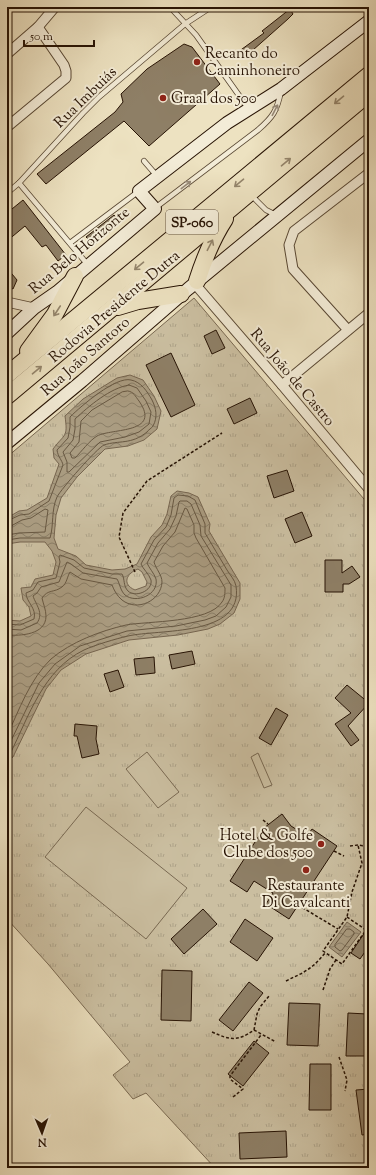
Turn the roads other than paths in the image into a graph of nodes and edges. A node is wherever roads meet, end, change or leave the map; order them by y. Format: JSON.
{"nodes":[{"id":1,"x":55,"y":7,"type":"edge"},
{"id":2,"x":170,"y":7,"type":"edge"},
{"id":3,"x":211,"y":7,"type":"edge"},
{"id":4,"x":369,"y":21,"type":"edge"},
{"id":5,"x":185,"y":24,"type":"junction"},
{"id":6,"x":38,"y":27,"type":"junction"},
{"id":7,"x":7,"y":54,"type":"edge"},
{"id":8,"x":369,"y":75,"type":"edge"},
{"id":9,"x":281,"y":89,"type":"junction"},
{"id":10,"x":369,"y":93,"type":"edge"},
{"id":11,"x":249,"y":110,"type":"junction"},
{"id":12,"x":7,"y":127,"type":"edge"},
{"id":13,"x":369,"y":140,"type":"edge"},
{"id":14,"x":226,"y":154,"type":"junction"},
{"id":15,"x":225,"y":160,"type":"dead end"},
{"id":16,"x":144,"y":161,"type":"dead end"},
{"id":17,"x":369,"y":173,"type":"edge"},
{"id":18,"x":158,"y":177,"type":"junction"},
{"id":19,"x":19,"y":183,"type":"junction"},
{"id":20,"x":139,"y":191,"type":"junction"},
{"id":21,"x":7,"y":193,"type":"edge"},
{"id":22,"x":255,"y":199,"type":"dead end"},
{"id":23,"x":235,"y":205,"type":"junction"},
{"id":24,"x":154,"y":208,"type":"junction"},
{"id":25,"x":276,"y":215,"type":"junction"},
{"id":26,"x":70,"y":243,"type":"junction"},
{"id":27,"x":88,"y":265,"type":"junction"},
{"id":28,"x":75,"y":276,"type":"junction"},
{"id":29,"x":195,"y":282,"type":"junction"},
{"id":30,"x":181,"y":294,"type":"junction"},
{"id":31,"x":7,"y":302,"type":"edge"},
{"id":32,"x":34,"y":308,"type":"junction"},
{"id":33,"x":108,"y":311,"type":"junction"},
{"id":34,"x":369,"y":313,"type":"edge"},
{"id":35,"x":348,"y":330,"type":"junction"},
{"id":36,"x":7,"y":333,"type":"edge"},
{"id":37,"x":11,"y":372,"type":"edge"},
{"id":38,"x":282,"y":385,"type":"junction"},
{"id":39,"x":7,"y":396,"type":"edge"},
{"id":40,"x":7,"y":443,"type":"edge"},
{"id":41,"x":368,"y":487,"type":"edge"}],
"edges":[{"from":1,"to":6,"type":"street"},
{"from":2,"to":5,"type":"lane"},
{"from":3,"to":5,"type":"lane","name":"Rua Imbuiás"},
{"from":4,"to":9,"type":"street"},
{"from":5,"to":11,"type":"lane"},
{"from":5,"to":19,"type":"lane","name":"Rua Imbuiás"},
{"from":6,"to":7,"type":"street"},
{"from":6,"to":12,"type":"street"},
{"from":8,"to":37,"type":"highway","name":"Rodovia Presidente Dutra","number":"SP-060","one_way":true},
{"from":9,"to":11,"type":"street"},
{"from":14,"to":9,"type":"lane","one_way":true},
{"from":23,"to":10,"type":"highway","name":"Rodovia Presidente Dutra","number":"SP-060","one_way":true},
{"from":11,"to":18,"type":"street"},
{"from":13,"to":25,"type":"street","name":"Rua João Santoro"},
{"from":14,"to":15,"type":"lane"},
{"from":24,"to":14,"type":"lane","one_way":true},
{"from":16,"to":18,"type":"lane"},
{"from":17,"to":35,"type":"street"},
{"from":18,"to":20,"type":"street"},
{"from":19,"to":21,"type":"lane","name":"Rua Imbuiás"},
{"from":19,"to":26,"type":"lane"},
{"from":20,"to":24,"type":"street"},
{"from":20,"to":26,"type":"lane"},
{"from":22,"to":25,"type":"lane"},
{"from":29,"to":23,"type":"highway","one_way":true},
{"from":23,"to":33,"type":"highway","name":"Rodovia Presidente Dutra","number":"SP-060"},
{"from":24,"to":27,"type":"street","name":"Rua Belo Horizonte"},
{"from":25,"to":29,"type":"street","name":"Rua João Santoro"},
{"from":26,"to":27,"type":"lane"},
{"from":27,"to":28,"type":"street","name":"Rua Belo Horizonte"},
{"from":28,"to":32,"type":"street","name":"Rua Belo Horizonte"},
{"from":28,"to":37,"type":"highway","one_way":true},
{"from":29,"to":30,"type":"street","name":"Rua João Santoro"},
{"from":29,"to":38,"type":"street","name":"Rua João de Castro"},
{"from":30,"to":33,"type":"highway"},
{"from":30,"to":40,"type":"street","name":"Rua João Santoro"},
{"from":31,"to":32,"type":"street"},
{"from":32,"to":36,"type":"street","name":"Rua Belo Horizonte"},
{"from":39,"to":33,"type":"highway","name":"Rodovia Presidente Dutra","number":"SP-060","one_way":true},
{"from":34,"to":35,"type":"street"},
{"from":35,"to":38,"type":"street"},
{"from":38,"to":41,"type":"street","name":"Rua João de Castro"}]}
